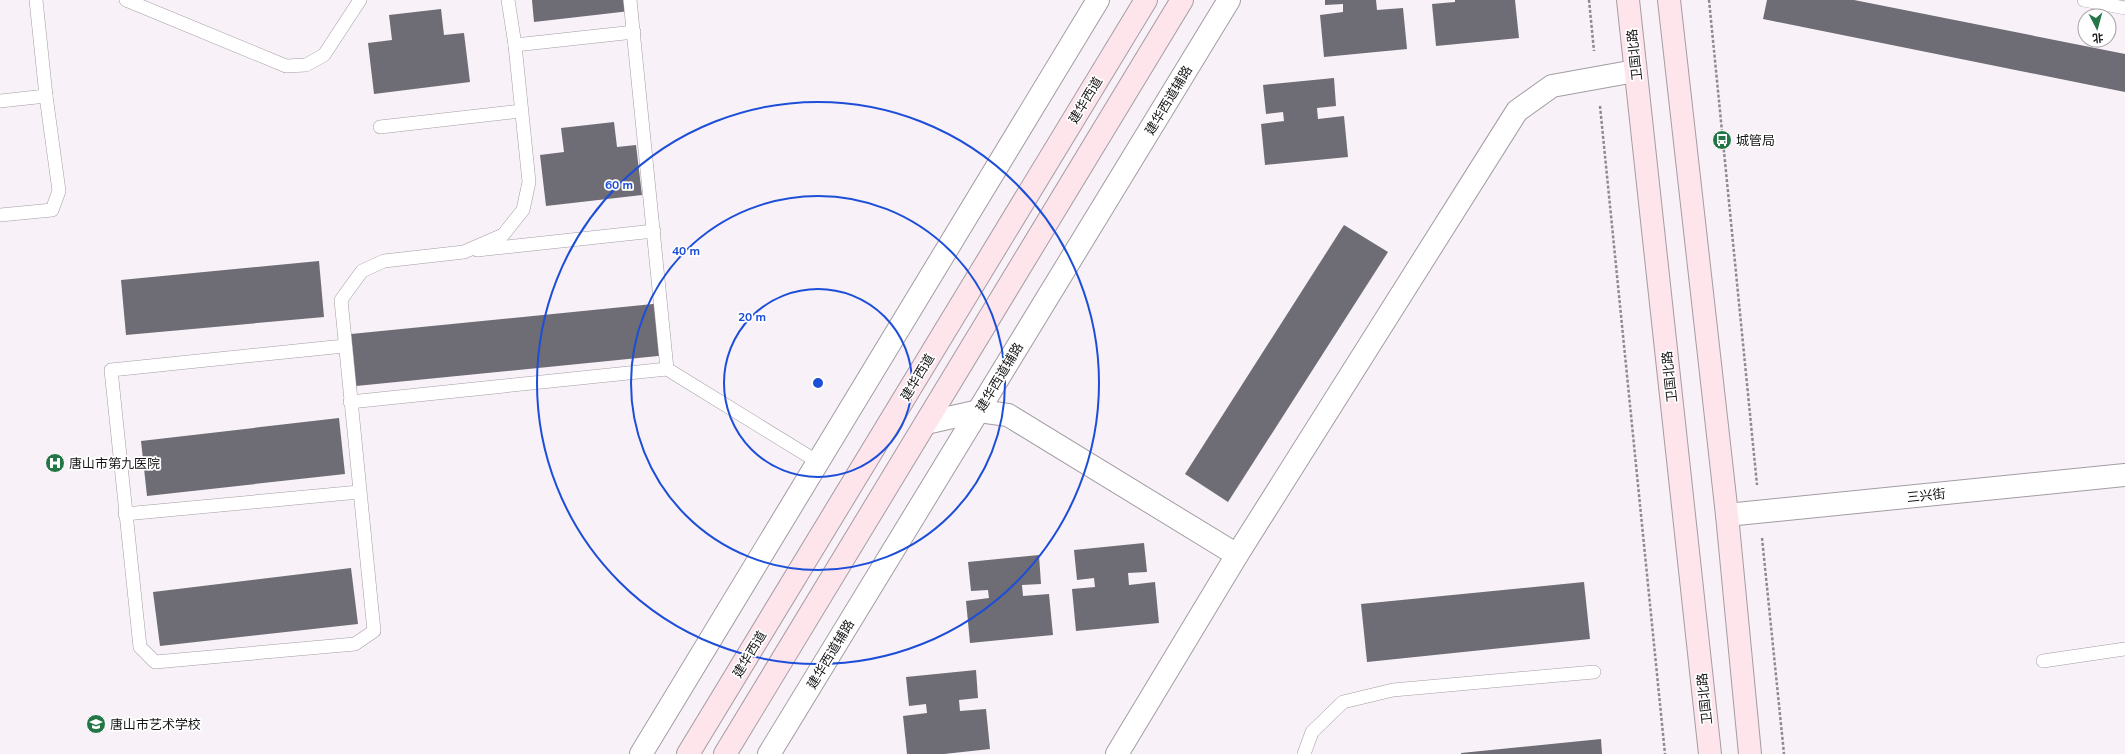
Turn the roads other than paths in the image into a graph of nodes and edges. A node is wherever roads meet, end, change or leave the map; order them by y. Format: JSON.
{"nodes":[{"id":1,"x":36,"y":0,"type":"edge"},
{"id":2,"x":126,"y":0,"type":"edge"},
{"id":3,"x":360,"y":0,"type":"edge"},
{"id":4,"x":508,"y":0,"type":"edge"},
{"id":5,"x":630,"y":0,"type":"edge"},
{"id":6,"x":1098,"y":0,"type":"edge"},
{"id":7,"x":1146,"y":0,"type":"edge"},
{"id":8,"x":1182,"y":0,"type":"edge"},
{"id":9,"x":1229,"y":0,"type":"edge"},
{"id":10,"x":1628,"y":0,"type":"edge"},
{"id":11,"x":1669,"y":0,"type":"edge"},
{"id":12,"x":2084,"y":0,"type":"edge"},
{"id":13,"x":2125,"y":8,"type":"edge"},
{"id":14,"x":634,"y":32,"type":"junction"},
{"id":15,"x":515,"y":45,"type":"junction"},
{"id":16,"x":1635,"y":71,"type":"junction"},
{"id":17,"x":46,"y":96,"type":"junction"},
{"id":18,"x":0,"y":101,"type":"edge"},
{"id":19,"x":522,"y":111,"type":"junction"},
{"id":20,"x":380,"y":127,"type":"dead end"},
{"id":21,"x":0,"y":215,"type":"edge"},
{"id":22,"x":654,"y":231,"type":"junction"},
{"id":23,"x":464,"y":252,"type":"junction"},
{"id":24,"x":344,"y":346,"type":"junction"},
{"id":25,"x":668,"y":369,"type":"junction"},
{"id":26,"x":350,"y":402,"type":"junction"},
{"id":27,"x":979,"y":411,"type":"junction"},
{"id":28,"x":926,"y":423,"type":"junction"},
{"id":29,"x":818,"y":462,"type":"junction"},
{"id":30,"x":2125,"y":475,"type":"edge"},
{"id":31,"x":359,"y":492,"type":"junction"},
{"id":32,"x":125,"y":514,"type":"junction"},
{"id":33,"x":1727,"y":515,"type":"junction"},
{"id":34,"x":1237,"y":555,"type":"junction"},
{"id":35,"x":2125,"y":649,"type":"edge"},
{"id":36,"x":2043,"y":661,"type":"dead end"},
{"id":37,"x":1594,"y":672,"type":"dead end"},
{"id":38,"x":641,"y":754,"type":"edge"},
{"id":39,"x":688,"y":754,"type":"edge"},
{"id":40,"x":725,"y":754,"type":"edge"},
{"id":41,"x":769,"y":754,"type":"edge"},
{"id":42,"x":1116,"y":754,"type":"edge"},
{"id":43,"x":1304,"y":754,"type":"edge"},
{"id":44,"x":1710,"y":754,"type":"edge"},
{"id":45,"x":1750,"y":754,"type":"edge"}],
"edges":[{"from":1,"to":17,"type":"lane"},
{"from":2,"to":3,"type":"lane"},
{"from":4,"to":15,"type":"lane"},
{"from":5,"to":14,"type":"lane"},
{"from":6,"to":29,"type":"street"},
{"from":7,"to":39,"type":"main road","name":"建华西道"},
{"from":8,"to":28,"type":"main road"},
{"from":9,"to":27,"type":"street","name":"建华西道辅路"},
{"from":10,"to":16,"type":"main road","name":"卫国北路"},
{"from":11,"to":33,"type":"main road"},
{"from":12,"to":13,"type":"lane"},
{"from":14,"to":15,"type":"lane"},
{"from":14,"to":22,"type":"lane"},
{"from":15,"to":19,"type":"lane"},
{"from":16,"to":34,"type":"street"},
{"from":16,"to":44,"type":"main road","name":"卫国北路"},
{"from":17,"to":18,"type":"lane"},
{"from":17,"to":21,"type":"lane"},
{"from":19,"to":20,"type":"lane"},
{"from":19,"to":23,"type":"lane"},
{"from":22,"to":23,"type":"lane"},
{"from":22,"to":25,"type":"lane"},
{"from":23,"to":24,"type":"lane"},
{"from":24,"to":26,"type":"lane"},
{"from":24,"to":32,"type":"lane"},
{"from":25,"to":26,"type":"lane"},
{"from":25,"to":29,"type":"lane"},
{"from":26,"to":31,"type":"lane"},
{"from":27,"to":28,"type":"street"},
{"from":27,"to":34,"type":"street"},
{"from":27,"to":41,"type":"street","name":"建华西道辅路"},
{"from":28,"to":40,"type":"main road"},
{"from":29,"to":38,"type":"street"},
{"from":30,"to":33,"type":"street","name":"三兴街"},
{"from":31,"to":32,"type":"lane"},
{"from":31,"to":32,"type":"lane"},
{"from":33,"to":45,"type":"main road"},
{"from":34,"to":42,"type":"street"},
{"from":35,"to":36,"type":"lane"},
{"from":37,"to":43,"type":"lane"}]}
